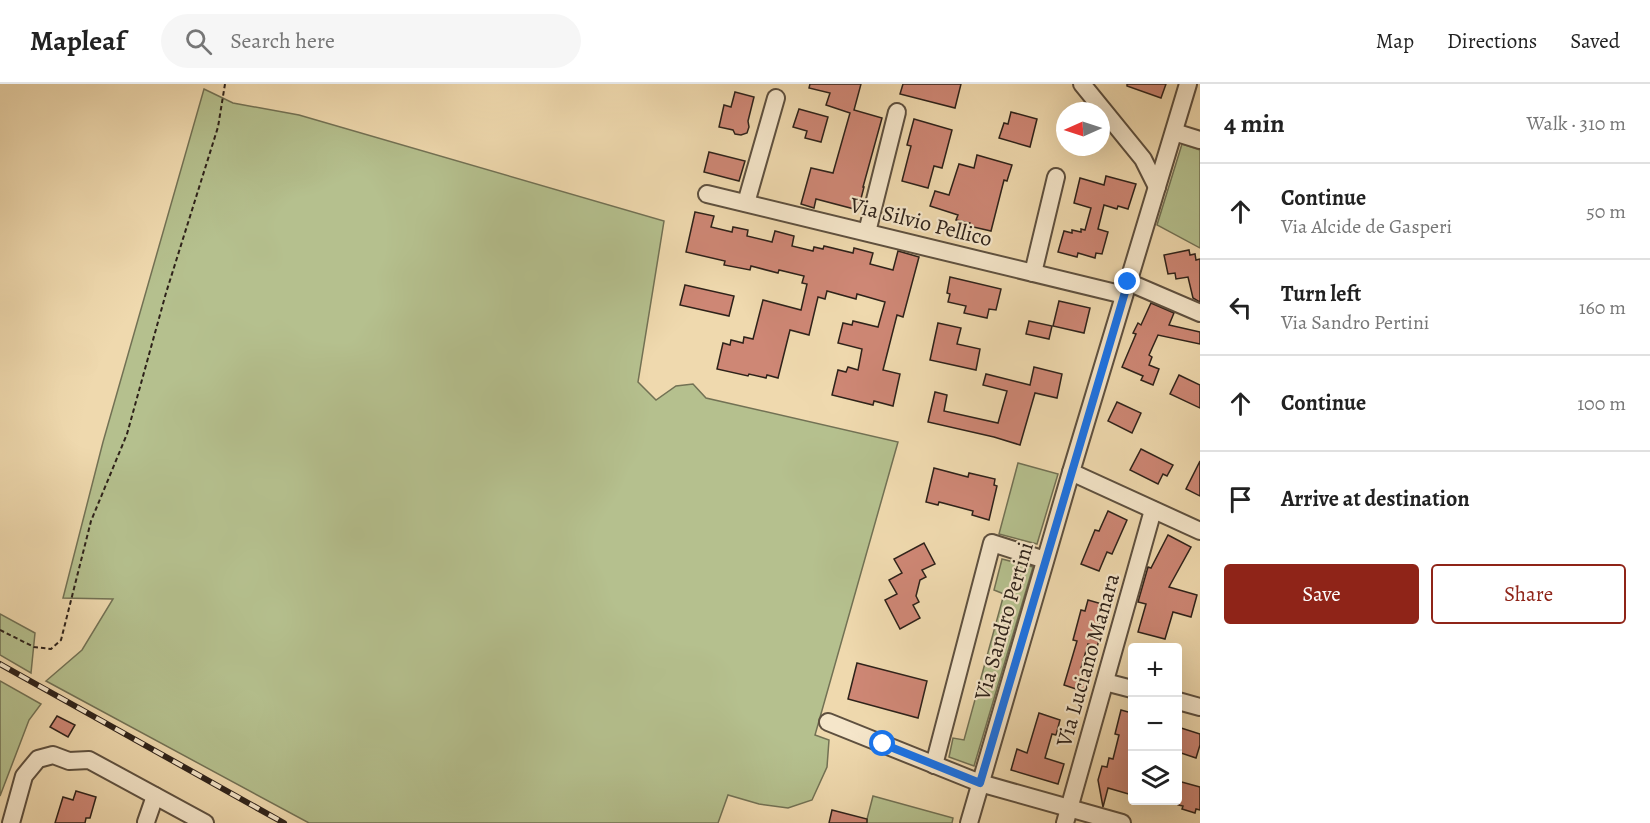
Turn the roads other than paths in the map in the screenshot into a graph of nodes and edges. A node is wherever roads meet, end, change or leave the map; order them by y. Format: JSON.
{"nodes":[{"id":1,"x":1082,"y":84,"type":"edge"},
{"id":2,"x":1188,"y":84,"type":"edge"},
{"id":3,"x":776,"y":98,"type":"dead end"},
{"id":4,"x":897,"y":112,"type":"dead end"},
{"id":5,"x":1174,"y":132,"type":"junction"},
{"id":6,"x":1200,"y":140,"type":"edge"},
{"id":7,"x":1056,"y":177,"type":"dead end"},
{"id":8,"x":1157,"y":187,"type":"junction"},
{"id":9,"x":707,"y":194,"type":"dead end"},
{"id":10,"x":746,"y":203,"type":"junction"},
{"id":11,"x":867,"y":232,"type":"junction"},
{"id":12,"x":1033,"y":273,"type":"junction"},
{"id":13,"x":1126,"y":288,"type":"junction"},
{"id":14,"x":1200,"y":313,"type":"edge"},
{"id":15,"x":1071,"y":472,"type":"junction"},
{"id":16,"x":1154,"y":510,"type":"junction"},
{"id":17,"x":1200,"y":531,"type":"edge"},
{"id":18,"x":1045,"y":560,"type":"junction"},
{"id":19,"x":1105,"y":682,"type":"junction"},
{"id":20,"x":1128,"y":688,"type":"edge"},
{"id":21,"x":1182,"y":702,"type":"edge"},
{"id":22,"x":1200,"y":707,"type":"edge"},
{"id":23,"x":828,"y":722,"type":"dead end"},
{"id":24,"x":934,"y":765,"type":"junction"},
{"id":25,"x":980,"y":783,"type":"junction"},
{"id":26,"x":155,"y":796,"type":"junction"},
{"id":27,"x":1067,"y":815,"type":"edge"},
{"id":28,"x":146,"y":822,"type":"edge"},
{"id":29,"x":10,"y":823,"type":"edge"},
{"id":30,"x":205,"y":823,"type":"edge"},
{"id":31,"x":969,"y":823,"type":"edge"},
{"id":32,"x":1122,"y":823,"type":"edge"}],
"edges":[{"from":1,"to":8,"type":"street"},
{"from":2,"to":5,"type":"street","name":"Via Sandro Pertini"},
{"from":3,"to":10,"type":"street"},
{"from":4,"to":11,"type":"street"},
{"from":5,"to":6,"type":"street"},
{"from":5,"to":8,"type":"street","name":"Via Sandro Pertini"},
{"from":7,"to":12,"type":"street"},
{"from":8,"to":13,"type":"street","name":"Via Sandro Pertini"},
{"from":9,"to":10,"type":"street","name":"Via Silvio Pellico"},
{"from":10,"to":11,"type":"street","name":"Via Silvio Pellico"},
{"from":11,"to":12,"type":"street","name":"Via Silvio Pellico"},
{"from":12,"to":13,"type":"street","name":"Via Silvio Pellico"},
{"from":13,"to":14,"type":"street","name":"Via Silvio Pellico"},
{"from":13,"to":15,"type":"street","name":"Via Sandro Pertini"},
{"from":15,"to":16,"type":"street"},
{"from":15,"to":18,"type":"street","name":"Via Sandro Pertini"},
{"from":16,"to":17,"type":"street"},
{"from":16,"to":19,"type":"street","name":"Via Luciano Manara"},
{"from":18,"to":24,"type":"street"},
{"from":18,"to":25,"type":"street","name":"Via Sandro Pertini"},
{"from":19,"to":20,"type":"street"},
{"from":19,"to":27,"type":"street","name":"Via Luciano Manara"},
{"from":21,"to":22,"type":"street"},
{"from":23,"to":24,"type":"street"},
{"from":24,"to":25,"type":"street"},
{"from":25,"to":27,"type":"street"},
{"from":25,"to":31,"type":"street","name":"Via Sandro Pertini"},
{"from":26,"to":28,"type":"street"},
{"from":26,"to":29,"type":"street"},
{"from":26,"to":30,"type":"street"},
{"from":27,"to":32,"type":"street"}]}
